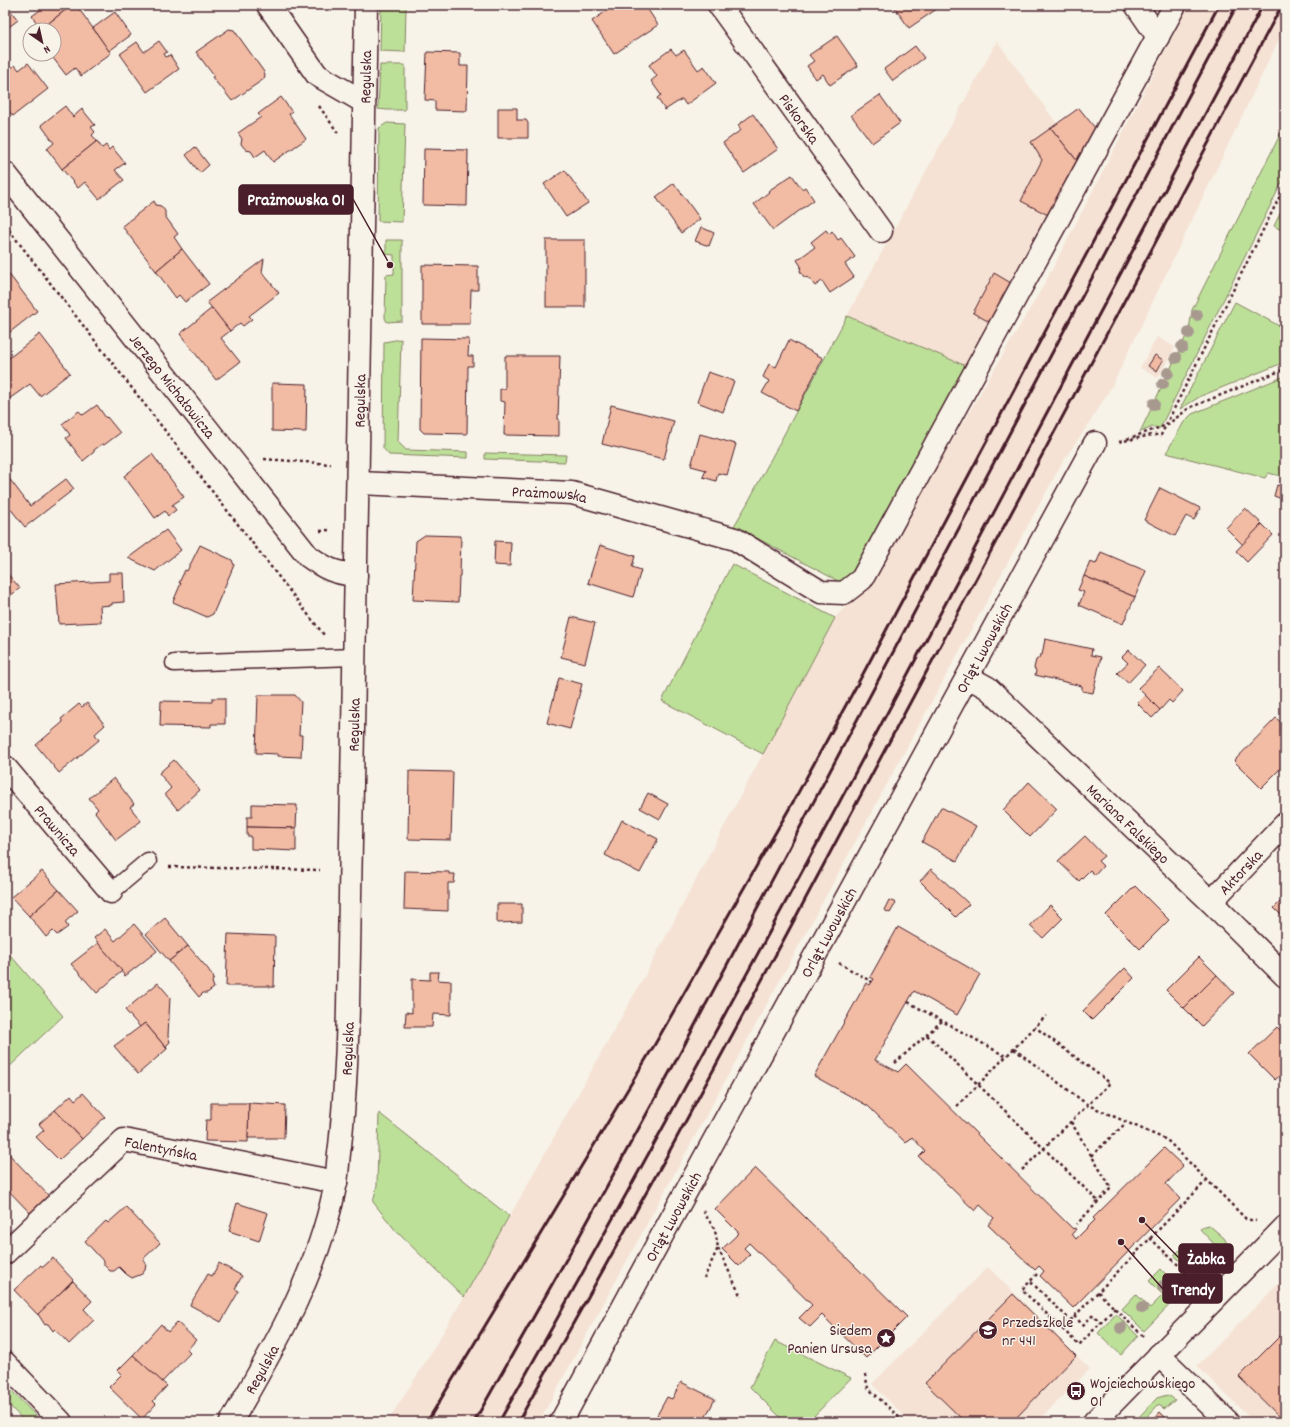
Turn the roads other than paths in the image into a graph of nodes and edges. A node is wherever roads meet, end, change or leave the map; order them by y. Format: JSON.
{"nodes":[{"id":1,"x":268,"y":5,"type":"edge"},
{"id":2,"x":366,"y":5,"type":"edge"},
{"id":3,"x":719,"y":5,"type":"edge"},
{"id":4,"x":1136,"y":5,"type":"edge"},
{"id":5,"x":1175,"y":5,"type":"edge"},
{"id":6,"x":1158,"y":37,"type":"junction"},
{"id":7,"x":364,"y":102,"type":"junction"},
{"id":8,"x":5,"y":173,"type":"edge"},
{"id":9,"x":881,"y":231,"type":"dead end"},
{"id":10,"x":1104,"y":443,"type":"road end"},
{"id":11,"x":358,"y":483,"type":"junction"},
{"id":12,"x":356,"y":575,"type":"junction"},
{"id":13,"x":355,"y":657,"type":"junction"},
{"id":14,"x":174,"y":663,"type":"dead end"},
{"id":15,"x":968,"y":677,"type":"junction"},
{"id":16,"x":5,"y":767,"type":"edge"},
{"id":17,"x":1285,"y":824,"type":"edge"},
{"id":18,"x":148,"y":862,"type":"road end"},
{"id":19,"x":112,"y":892,"type":"joint"},
{"id":20,"x":1211,"y":902,"type":"junction"},
{"id":21,"x":1285,"y":976,"type":"edge"},
{"id":22,"x":336,"y":1182,"type":"junction"},
{"id":23,"x":1285,"y":1227,"type":"edge"},
{"id":24,"x":5,"y":1253,"type":"edge"},
{"id":25,"x":1153,"y":1347,"type":"junction"},
{"id":26,"x":5,"y":1363,"type":"edge"},
{"id":27,"x":61,"y":1422,"type":"edge"},
{"id":28,"x":231,"y":1422,"type":"edge"},
{"id":29,"x":562,"y":1422,"type":"edge"},
{"id":30,"x":1094,"y":1422,"type":"edge"},
{"id":31,"x":1228,"y":1422,"type":"edge"}],
"edges":[{"from":1,"to":7,"type":"street"},
{"from":2,"to":7,"type":"street","name":"Regulska"},
{"from":3,"to":9,"type":"street","name":"Piskorska"},
{"from":4,"to":6,"type":"street"},
{"from":5,"to":6,"type":"street","name":"Prażmowska"},
{"from":6,"to":11,"type":"street","name":"Prażmowska"},
{"from":7,"to":11,"type":"street","name":"Regulska"},
{"from":8,"to":12,"type":"street","name":"Jerzego Michałowicza"},
{"from":10,"to":15,"type":"street","name":"Orląt Lwowskich"},
{"from":11,"to":12,"type":"street","name":"Regulska"},
{"from":12,"to":13,"type":"street","name":"Regulska"},
{"from":13,"to":14,"type":"lane"},
{"from":13,"to":22,"type":"street","name":"Regulska"},
{"from":15,"to":20,"type":"street","name":"Mariana Falskiego"},
{"from":15,"to":29,"type":"street","name":"Orląt Lwowskich"},
{"from":16,"to":19,"type":"street","name":"Prawnicza"},
{"from":17,"to":20,"type":"street","name":"Aktorska"},
{"from":18,"to":19,"type":"lane"},
{"from":20,"to":21,"type":"street","name":"Mariana Falskiego"},
{"from":22,"to":24,"type":"street","name":"Falentyńska"},
{"from":22,"to":28,"type":"street","name":"Regulska"},
{"from":23,"to":25,"type":"street"},
{"from":25,"to":30,"type":"street"},
{"from":25,"to":31,"type":"street"},
{"from":26,"to":27,"type":"street"}]}
